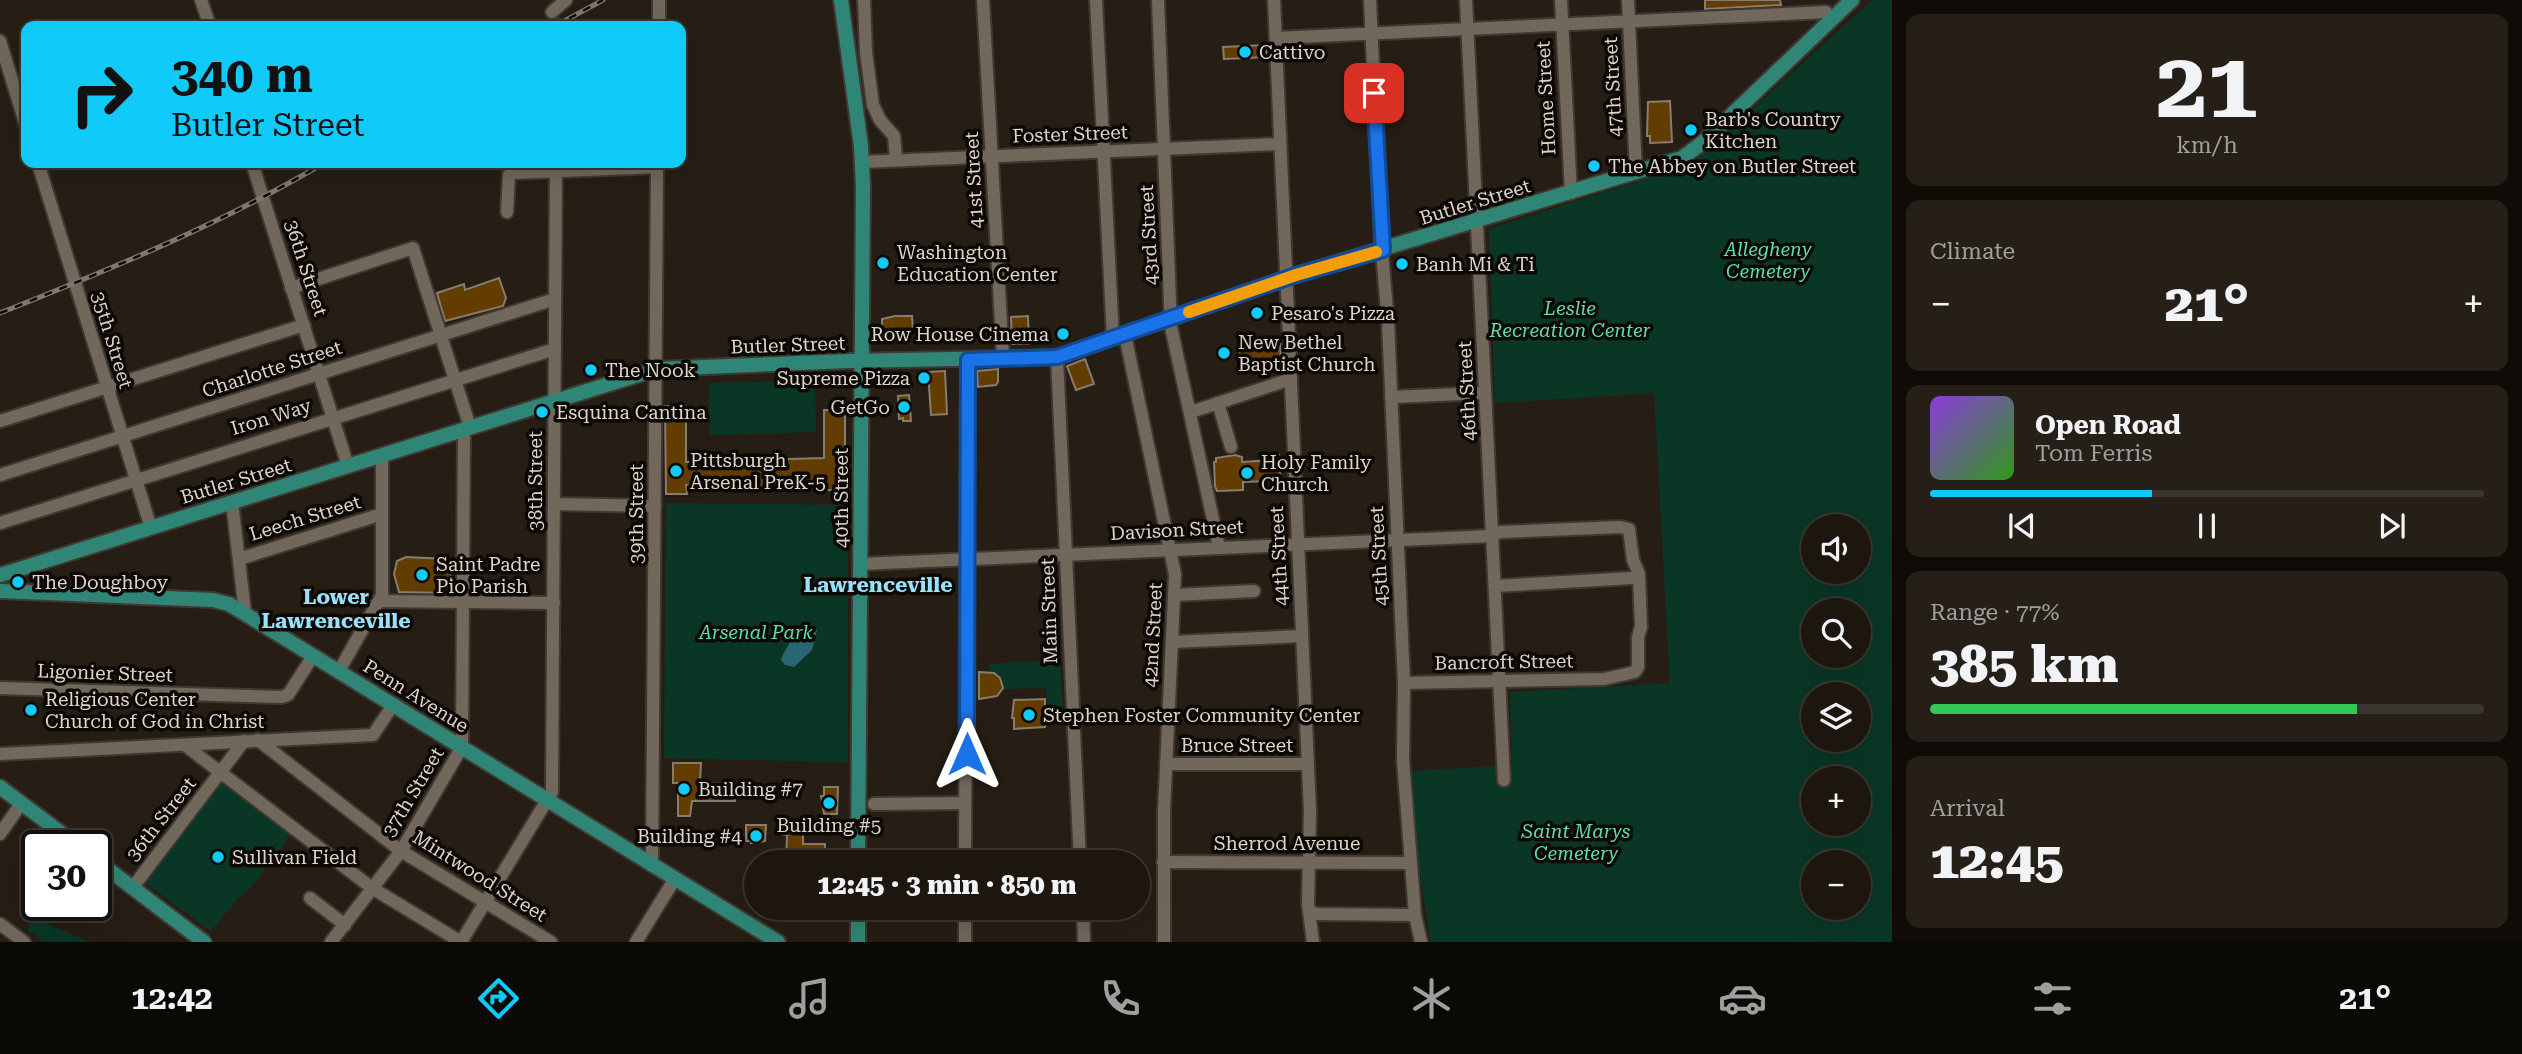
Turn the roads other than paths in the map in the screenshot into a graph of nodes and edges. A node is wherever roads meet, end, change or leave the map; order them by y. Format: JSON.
{"nodes":[{"id":1,"x":201,"y":0,"type":"edge"},
{"id":2,"x":566,"y":0,"type":"edge"},
{"id":3,"x":659,"y":0,"type":"edge"},
{"id":4,"x":841,"y":0,"type":"edge"},
{"id":5,"x":864,"y":0,"type":"edge"},
{"id":6,"x":983,"y":0,"type":"edge"},
{"id":7,"x":1096,"y":0,"type":"edge"},
{"id":8,"x":1158,"y":0,"type":"edge"},
{"id":9,"x":1274,"y":0,"type":"edge"},
{"id":10,"x":1370,"y":0,"type":"edge"},
{"id":11,"x":1466,"y":0,"type":"edge"},
{"id":12,"x":1561,"y":0,"type":"edge"},
{"id":13,"x":1629,"y":0,"type":"edge"},
{"id":14,"x":1852,"y":0,"type":"edge"},
{"id":15,"x":1827,"y":10,"type":"edge"},
{"id":16,"x":552,"y":12,"type":"dead end"},
{"id":17,"x":208,"y":21,"type":"edge"},
{"id":18,"x":659,"y":21,"type":"edge"},
{"id":19,"x":1630,"y":22,"type":"junction"},
{"id":20,"x":1562,"y":25,"type":"junction"},
{"id":21,"x":1467,"y":29,"type":"junction"},
{"id":22,"x":1371,"y":33,"type":"junction"},
{"id":23,"x":1276,"y":38,"type":"junction"},
{"id":24,"x":0,"y":41,"type":"edge"},
{"id":25,"x":21,"y":110,"type":"edge"},
{"id":26,"x":1280,"y":144,"type":"junction"},
{"id":27,"x":1164,"y":150,"type":"junction"},
{"id":28,"x":1102,"y":153,"type":"junction"},
{"id":29,"x":992,"y":157,"type":"junction"},
{"id":30,"x":895,"y":159,"type":"junction"},
{"id":31,"x":40,"y":168,"type":"edge"},
{"id":32,"x":254,"y":168,"type":"edge"},
{"id":33,"x":550,"y":168,"type":"edge"},
{"id":34,"x":556,"y":168,"type":"edge"},
{"id":35,"x":657,"y":168,"type":"edge"},
{"id":36,"x":863,"y":168,"type":"junction"},
{"id":37,"x":1636,"y":173,"type":"junction"},
{"id":38,"x":1571,"y":193,"type":"junction"},
{"id":39,"x":507,"y":212,"type":"dead end"},
{"id":40,"x":1477,"y":221,"type":"junction"},
{"id":41,"x":1383,"y":250,"type":"junction"},
{"id":42,"x":1287,"y":279,"type":"junction"},
{"id":43,"x":291,"y":288,"type":"junction"},
{"id":44,"x":555,"y":299,"type":"junction"},
{"id":45,"x":1171,"y":319,"type":"junction"},
{"id":46,"x":304,"y":325,"type":"junction"},
{"id":47,"x":440,"y":335,"type":"junction"},
{"id":48,"x":1119,"y":337,"type":"junction"},
{"id":49,"x":555,"y":349,"type":"junction"},
{"id":50,"x":1057,"y":357,"type":"junction"},
{"id":51,"x":1003,"y":359,"type":"junction"},
{"id":52,"x":968,"y":360,"type":"junction"},
{"id":53,"x":862,"y":362,"type":"junction"},
{"id":54,"x":657,"y":369,"type":"junction"},
{"id":55,"x":319,"y":374,"type":"junction"},
{"id":56,"x":1291,"y":379,"type":"junction"},
{"id":57,"x":455,"y":380,"type":"junction"},
{"id":58,"x":107,"y":387,"type":"junction"},
{"id":59,"x":1485,"y":393,"type":"junction"},
{"id":60,"x":1391,"y":397,"type":"junction"},
{"id":61,"x":555,"y":401,"type":"junction"},
{"id":62,"x":1218,"y":403,"type":"junction"},
{"id":63,"x":1191,"y":412,"type":"junction"},
{"id":64,"x":334,"y":418,"type":"junction"},
{"id":65,"x":0,"y":421,"type":"edge"},
{"id":66,"x":467,"y":428,"type":"junction"},
{"id":67,"x":123,"y":436,"type":"junction"},
{"id":68,"x":1231,"y":447,"type":"dead end"},
{"id":69,"x":382,"y":455,"type":"junction"},
{"id":70,"x":348,"y":466,"type":"junction"},
{"id":71,"x":0,"y":475,"type":"edge"},
{"id":72,"x":136,"y":480,"type":"junction"},
{"id":73,"x":232,"y":502,"type":"junction"},
{"id":74,"x":554,"y":503,"type":"junction"},
{"id":75,"x":655,"y":506,"type":"junction"},
{"id":76,"x":383,"y":514,"type":"junction"},
{"id":77,"x":0,"y":523,"type":"edge"},
{"id":78,"x":1620,"y":527,"type":"joint"},
{"id":79,"x":151,"y":528,"type":"junction"},
{"id":80,"x":1492,"y":536,"type":"junction"},
{"id":81,"x":1397,"y":539,"type":"junction"},
{"id":82,"x":1298,"y":544,"type":"junction"},
{"id":83,"x":1219,"y":547,"type":"junction"},
{"id":84,"x":1170,"y":550,"type":"junction"},
{"id":85,"x":1066,"y":555,"type":"junction"},
{"id":86,"x":239,"y":559,"type":"junction"},
{"id":87,"x":967,"y":559,"type":"junction"},
{"id":88,"x":860,"y":564,"type":"junction"},
{"id":89,"x":0,"y":575,"type":"edge"},
{"id":90,"x":1632,"y":578,"type":"dead end"},
{"id":91,"x":1495,"y":586,"type":"junction"},
{"id":92,"x":0,"y":591,"type":"edge"},
{"id":93,"x":1254,"y":591,"type":"dead end"},
{"id":94,"x":1174,"y":595,"type":"junction"},
{"id":95,"x":381,"y":601,"type":"junction"},
{"id":96,"x":463,"y":602,"type":"junction"},
{"id":97,"x":554,"y":603,"type":"junction"},
{"id":98,"x":244,"y":612,"type":"junction"},
{"id":99,"x":1302,"y":636,"type":"junction"},
{"id":100,"x":1172,"y":642,"type":"junction"},
{"id":101,"x":313,"y":656,"type":"junction"},
{"id":102,"x":339,"y":671,"type":"junction"},
{"id":103,"x":1499,"y":682,"type":"junction"},
{"id":104,"x":1404,"y":683,"type":"junction"},
{"id":105,"x":0,"y":688,"type":"edge"},
{"id":106,"x":393,"y":705,"type":"junction"},
{"id":107,"x":258,"y":740,"type":"junction"},
{"id":108,"x":244,"y":741,"type":"junction"},
{"id":109,"x":186,"y":746,"type":"junction"},
{"id":110,"x":462,"y":747,"type":"junction"},
{"id":111,"x":0,"y":754,"type":"edge"},
{"id":112,"x":1166,"y":764,"type":"junction"},
{"id":113,"x":1308,"y":764,"type":"junction"},
{"id":114,"x":220,"y":773,"type":"junction"},
{"id":115,"x":1504,"y":780,"type":"dead end"},
{"id":116,"x":0,"y":788,"type":"edge"},
{"id":117,"x":548,"y":800,"type":"junction"},
{"id":118,"x":965,"y":803,"type":"junction"},
{"id":119,"x":21,"y":804,"type":"junction"},
{"id":120,"x":874,"y":804,"type":"dead end"},
{"id":121,"x":57,"y":830,"type":"edge"},
{"id":122,"x":0,"y":834,"type":"edge"},
{"id":123,"x":858,"y":850,"type":"edge"},
{"id":124,"x":965,"y":850,"type":"edge"},
{"id":125,"x":1079,"y":850,"type":"edge"},
{"id":126,"x":401,"y":851,"type":"junction"},
{"id":127,"x":1163,"y":862,"type":"junction"},
{"id":128,"x":1310,"y":862,"type":"junction"},
{"id":129,"x":1410,"y":863,"type":"junction"},
{"id":130,"x":652,"y":866,"type":"junction"},
{"id":131,"x":112,"y":872,"type":"edge"},
{"id":132,"x":674,"y":880,"type":"junction"},
{"id":133,"x":133,"y":887,"type":"junction"},
{"id":134,"x":372,"y":888,"type":"junction"},
{"id":135,"x":310,"y":898,"type":"dead end"},
{"id":136,"x":486,"y":902,"type":"junction"},
{"id":137,"x":1310,"y":912,"type":"junction"},
{"id":138,"x":1416,"y":915,"type":"junction"},
{"id":139,"x":858,"y":920,"type":"edge"},
{"id":140,"x":965,"y":920,"type":"edge"},
{"id":141,"x":1083,"y":920,"type":"edge"},
{"id":142,"x":0,"y":924,"type":"edge"},
{"id":143,"x":345,"y":925,"type":"junction"},
{"id":144,"x":24,"y":942,"type":"edge"},
{"id":145,"x":204,"y":942,"type":"edge"},
{"id":146,"x":331,"y":942,"type":"edge"},
{"id":147,"x":461,"y":942,"type":"edge"},
{"id":148,"x":551,"y":942,"type":"edge"},
{"id":149,"x":636,"y":942,"type":"edge"},
{"id":150,"x":778,"y":942,"type":"edge"},
{"id":151,"x":858,"y":942,"type":"edge"},
{"id":152,"x":965,"y":942,"type":"edge"},
{"id":153,"x":1084,"y":942,"type":"edge"},
{"id":154,"x":1164,"y":942,"type":"edge"},
{"id":155,"x":1313,"y":942,"type":"edge"},
{"id":156,"x":1421,"y":942,"type":"edge"}],
"edges":[{"from":1,"to":17,"type":"street"},
{"from":2,"to":16,"type":"street"},
{"from":3,"to":18,"type":"street"},
{"from":4,"to":36,"type":"main road","name":"40th Street"},
{"from":5,"to":30,"type":"street"},
{"from":6,"to":29,"type":"street","name":"41st Street"},
{"from":7,"to":28,"type":"street","name":"42nd Street"},
{"from":8,"to":27,"type":"street","name":"43rd Street"},
{"from":9,"to":23,"type":"street","name":"44th Street"},
{"from":10,"to":22,"type":"street","name":"45th Street"},
{"from":11,"to":21,"type":"street","name":"46th Street"},
{"from":12,"to":20,"type":"street","name":"Home Street"},
{"from":13,"to":19,"type":"street","name":"47th Street"},
{"from":14,"to":15,"type":"main road","name":"Butler Street"},
{"from":15,"to":19,"type":"street"},
{"from":15,"to":37,"type":"main road","name":"Butler Street"},
{"from":19,"to":20,"type":"street"},
{"from":19,"to":37,"type":"street","name":"47th Street"},
{"from":20,"to":21,"type":"street"},
{"from":20,"to":38,"type":"street","name":"Home Street"},
{"from":21,"to":22,"type":"street"},
{"from":21,"to":40,"type":"street","name":"46th Street"},
{"from":22,"to":23,"type":"street"},
{"from":22,"to":41,"type":"street","name":"45th Street"},
{"from":23,"to":26,"type":"street","name":"44th Street"},
{"from":24,"to":25,"type":"street"},
{"from":26,"to":27,"type":"street","name":"Foster Street"},
{"from":26,"to":42,"type":"street","name":"44th Street"},
{"from":27,"to":28,"type":"street","name":"Foster Street"},
{"from":27,"to":45,"type":"street","name":"43rd Street"},
{"from":28,"to":29,"type":"street","name":"Foster Street"},
{"from":28,"to":48,"type":"street","name":"42nd Street"},
{"from":29,"to":30,"type":"street","name":"Foster Street"},
{"from":29,"to":51,"type":"street","name":"41st Street"},
{"from":30,"to":36,"type":"street","name":"Foster Street"},
{"from":31,"to":58,"type":"street","name":"35th Street"},
{"from":32,"to":43,"type":"street","name":"36th Street"},
{"from":33,"to":39,"type":"street"},
{"from":34,"to":44,"type":"street","name":"38th Street"},
{"from":35,"to":54,"type":"street","name":"39th Street"},
{"from":36,"to":53,"type":"main road","name":"40th Street"},
{"from":37,"to":38,"type":"main road","name":"Butler Street"},
{"from":38,"to":40,"type":"main road","name":"Butler Street"},
{"from":40,"to":41,"type":"main road","name":"Butler Street"},
{"from":40,"to":59,"type":"street","name":"46th Street"},
{"from":41,"to":42,"type":"main road","name":"Butler Street"},
{"from":41,"to":60,"type":"street","name":"45th Street"},
{"from":42,"to":45,"type":"main road","name":"Butler Street"},
{"from":42,"to":56,"type":"street","name":"44th Street"},
{"from":43,"to":46,"type":"street","name":"36th Street"},
{"from":43,"to":47,"type":"street","name":"37th Street"},
{"from":44,"to":47,"type":"street","name":"Charlotte Street"},
{"from":44,"to":49,"type":"street","name":"38th Street"},
{"from":45,"to":48,"type":"main road","name":"Butler Street"},
{"from":45,"to":63,"type":"street","name":"43rd Street"},
{"from":46,"to":55,"type":"street","name":"36th Street"},
{"from":46,"to":58,"type":"street"},
{"from":47,"to":55,"type":"street","name":"Charlotte Street"},
{"from":47,"to":57,"type":"street","name":"37th Street"},
{"from":48,"to":50,"type":"main road","name":"Butler Street"},
{"from":48,"to":84,"type":"street","name":"42nd Street"},
{"from":49,"to":57,"type":"street","name":"Iron Way"},
{"from":49,"to":61,"type":"street","name":"38th Street"},
{"from":50,"to":51,"type":"main road","name":"Butler Street"},
{"from":50,"to":85,"type":"street","name":"Main Street"},
{"from":51,"to":52,"type":"main road","name":"Butler Street"},
{"from":52,"to":53,"type":"main road","name":"Butler Street"},
{"from":52,"to":87,"type":"street"},
{"from":53,"to":54,"type":"main road","name":"Butler Street"},
{"from":53,"to":88,"type":"main road","name":"40th Street"},
{"from":54,"to":61,"type":"main road","name":"Butler Street"},
{"from":54,"to":75,"type":"street","name":"39th Street"},
{"from":55,"to":64,"type":"street","name":"36th Street"},
{"from":55,"to":67,"type":"street","name":"Charlotte Street"},
{"from":56,"to":62,"type":"street"},
{"from":56,"to":82,"type":"street","name":"44th Street"},
{"from":57,"to":64,"type":"street","name":"Iron Way"},
{"from":57,"to":66,"type":"street","name":"37th Street"},
{"from":58,"to":65,"type":"street"},
{"from":58,"to":67,"type":"street","name":"35th Street"},
{"from":59,"to":60,"type":"street"},
{"from":59,"to":80,"type":"street","name":"46th Street"},
{"from":60,"to":81,"type":"street","name":"45th Street"},
{"from":61,"to":66,"type":"main road","name":"Butler Street"},
{"from":61,"to":74,"type":"street","name":"38th Street"},
{"from":62,"to":63,"type":"street"},
{"from":62,"to":68,"type":"street"},
{"from":63,"to":83,"type":"street","name":"43rd Street"},
{"from":64,"to":70,"type":"street","name":"36th Street"},
{"from":64,"to":72,"type":"street","name":"Iron Way"},
{"from":66,"to":69,"type":"main road","name":"Butler Street"},
{"from":66,"to":96,"type":"street","name":"37th Street"},
{"from":67,"to":71,"type":"street","name":"Charlotte Street"},
{"from":67,"to":72,"type":"street","name":"35th Street"},
{"from":69,"to":70,"type":"main road","name":"Butler Street"},
{"from":69,"to":76,"type":"street"},
{"from":70,"to":73,"type":"main road","name":"Butler Street"},
{"from":72,"to":77,"type":"street","name":"Iron Way"},
{"from":72,"to":79,"type":"street","name":"35th Street"},
{"from":73,"to":79,"type":"main road","name":"Butler Street"},
{"from":73,"to":86,"type":"street"},
{"from":74,"to":75,"type":"street"},
{"from":74,"to":97,"type":"street","name":"38th Street"},
{"from":75,"to":130,"type":"street","name":"39th Street"},
{"from":76,"to":86,"type":"street","name":"Leech Street"},
{"from":76,"to":95,"type":"street"},
{"from":78,"to":80,"type":"street","name":"Davison Street"},
{"from":78,"to":103,"type":"street","name":"Bancroft Street"},
{"from":79,"to":89,"type":"main road","name":"Butler Street"},
{"from":80,"to":81,"type":"street","name":"Davison Street"},
{"from":80,"to":91,"type":"street","name":"46th Street"},
{"from":81,"to":82,"type":"street","name":"Davison Street"},
{"from":81,"to":104,"type":"street","name":"45th Street"},
{"from":82,"to":83,"type":"street","name":"Davison Street"},
{"from":82,"to":99,"type":"street","name":"44th Street"},
{"from":83,"to":84,"type":"street","name":"Davison Street"},
{"from":84,"to":85,"type":"street","name":"Davison Street"},
{"from":84,"to":94,"type":"street","name":"42nd Street"},
{"from":85,"to":87,"type":"street","name":"Davison Street"},
{"from":85,"to":125,"type":"street","name":"Main Street"},
{"from":86,"to":98,"type":"street"},
{"from":87,"to":88,"type":"street","name":"Davison Street"},
{"from":87,"to":118,"type":"street"},
{"from":88,"to":123,"type":"main road","name":"40th Street"},
{"from":90,"to":91,"type":"street"},
{"from":91,"to":103,"type":"street","name":"46th Street"},
{"from":92,"to":98,"type":"main road","name":"Penn Avenue"},
{"from":93,"to":94,"type":"street"},
{"from":94,"to":100,"type":"street","name":"42nd Street"},
{"from":95,"to":96,"type":"street"},
{"from":95,"to":102,"type":"street"},
{"from":96,"to":97,"type":"street"},
{"from":96,"to":110,"type":"street","name":"37th Street"},
{"from":97,"to":117,"type":"street","name":"38th Street"},
{"from":98,"to":101,"type":"main road","name":"Penn Avenue"},
{"from":99,"to":100,"type":"street"},
{"from":99,"to":113,"type":"street","name":"44th Street"},
{"from":100,"to":112,"type":"street","name":"42nd Street"},
{"from":101,"to":102,"type":"main road","name":"Penn Avenue"},
{"from":101,"to":105,"type":"street","name":"Ligonier Street"},
{"from":102,"to":106,"type":"main road","name":"Penn Avenue"},
{"from":103,"to":104,"type":"street","name":"Bancroft Street"},
{"from":103,"to":115,"type":"street","name":"46th Street"},
{"from":104,"to":129,"type":"street","name":"45th Street"},
{"from":106,"to":107,"type":"street"},
{"from":106,"to":110,"type":"main road","name":"Penn Avenue"},
{"from":107,"to":108,"type":"street"},
{"from":107,"to":126,"type":"street","name":"Mintwood Street"},
{"from":108,"to":109,"type":"street"},
{"from":108,"to":114,"type":"street","name":"36th Street"},
{"from":109,"to":111,"type":"street"},
{"from":109,"to":114,"type":"street"},
{"from":110,"to":117,"type":"main road","name":"Penn Avenue"},
{"from":110,"to":126,"type":"street","name":"37th Street"},
{"from":112,"to":113,"type":"street","name":"Bruce Street"},
{"from":112,"to":127,"type":"street","name":"42nd Street"},
{"from":113,"to":128,"type":"street","name":"44th Street"},
{"from":114,"to":133,"type":"street","name":"36th Street"},
{"from":114,"to":134,"type":"street"},
{"from":116,"to":119,"type":"main road"},
{"from":117,"to":130,"type":"main road","name":"Penn Avenue"},
{"from":117,"to":136,"type":"street","name":"38th Street"},
{"from":118,"to":120,"type":"street"},
{"from":118,"to":124,"type":"street"},
{"from":119,"to":121,"type":"main road"},
{"from":119,"to":122,"type":"street"},
{"from":126,"to":134,"type":"street","name":"37th Street"},
{"from":126,"to":136,"type":"street","name":"Mintwood Street"},
{"from":127,"to":128,"type":"street","name":"Sherrod Avenue"},
{"from":127,"to":154,"type":"street","name":"42nd Street"},
{"from":128,"to":129,"type":"street","name":"Sherrod Avenue"},
{"from":128,"to":137,"type":"street","name":"44th Street"},
{"from":129,"to":138,"type":"street","name":"45th Street"},
{"from":130,"to":132,"type":"main road","name":"Penn Avenue"},
{"from":131,"to":133,"type":"main road"},
{"from":132,"to":149,"type":"street"},
{"from":132,"to":150,"type":"main road","name":"Penn Avenue"},
{"from":133,"to":145,"type":"main road"},
{"from":134,"to":143,"type":"street","name":"37th Street"},
{"from":134,"to":147,"type":"street"},
{"from":135,"to":143,"type":"street"},
{"from":136,"to":147,"type":"street","name":"38th Street"},
{"from":136,"to":148,"type":"street","name":"Mintwood Street"},
{"from":137,"to":138,"type":"street"},
{"from":137,"to":155,"type":"street","name":"44th Street"},
{"from":138,"to":156,"type":"street","name":"45th Street"},
{"from":139,"to":151,"type":"main road"},
{"from":140,"to":152,"type":"street"},
{"from":141,"to":153,"type":"street"},
{"from":142,"to":144,"type":"street"},
{"from":143,"to":146,"type":"street","name":"37th Street"}]}
